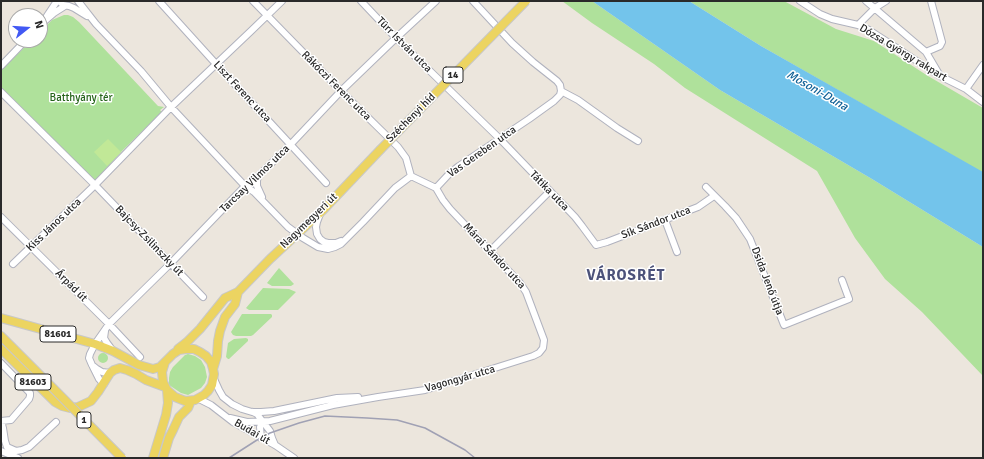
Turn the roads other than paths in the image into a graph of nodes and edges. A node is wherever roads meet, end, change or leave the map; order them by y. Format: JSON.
{"nodes":[{"id":1,"x":58,"y":1,"type":"edge"},
{"id":2,"x":77,"y":1,"type":"edge"},
{"id":3,"x":159,"y":1,"type":"edge"},
{"id":4,"x":253,"y":1,"type":"edge"},
{"id":5,"x":282,"y":1,"type":"edge"},
{"id":6,"x":361,"y":1,"type":"edge"},
{"id":7,"x":436,"y":1,"type":"edge"},
{"id":8,"x":473,"y":1,"type":"edge"},
{"id":9,"x":526,"y":1,"type":"edge"},
{"id":10,"x":800,"y":1,"type":"edge"},
{"id":11,"x":866,"y":1,"type":"edge"},
{"id":12,"x":886,"y":1,"type":"edge"},
{"id":13,"x":931,"y":1,"type":"edge"},
{"id":14,"x":67,"y":6,"type":"junction"},
{"id":15,"x":875,"y":8,"type":"junction"},
{"id":16,"x":48,"y":15,"type":"edge"},
{"id":17,"x":267,"y":16,"type":"junction"},
{"id":18,"x":48,"y":18,"type":"edge"},
{"id":19,"x":96,"y":24,"type":"junction"},
{"id":20,"x":858,"y":25,"type":"junction"},
{"id":21,"x":396,"y":38,"type":"junction"},
{"id":22,"x":18,"y":48,"type":"edge"},
{"id":23,"x":926,"y":52,"type":"junction"},
{"id":24,"x":216,"y":64,"type":"junction"},
{"id":25,"x":983,"y":65,"type":"edge"},
{"id":26,"x":1,"y":66,"type":"edge"},
{"id":27,"x":940,"y":76,"type":"junction"},
{"id":28,"x":966,"y":90,"type":"junction"},
{"id":29,"x":341,"y":91,"type":"junction"},
{"id":30,"x":561,"y":91,"type":"junction"},
{"id":31,"x":1,"y":92,"type":"edge"},
{"id":32,"x":983,"y":102,"type":"edge"},
{"id":33,"x":172,"y":107,"type":"junction"},
{"id":34,"x":500,"y":139,"type":"junction"},
{"id":35,"x":638,"y":141,"type":"dead end"},
{"id":36,"x":291,"y":144,"type":"junction"},
{"id":37,"x":380,"y":150,"type":"joint"},
{"id":38,"x":258,"y":176,"type":"junction"},
{"id":39,"x":411,"y":176,"type":"junction"},
{"id":40,"x":326,"y":182,"type":"dead end"},
{"id":41,"x":95,"y":185,"type":"junction"},
{"id":42,"x":245,"y":186,"type":"junction"},
{"id":43,"x":706,"y":187,"type":"dead end"},
{"id":44,"x":436,"y":188,"type":"junction"},
{"id":45,"x":550,"y":191,"type":"junction"},
{"id":46,"x":714,"y":196,"type":"junction"},
{"id":47,"x":269,"y":208,"type":"junction"},
{"id":48,"x":323,"y":210,"type":"junction"},
{"id":49,"x":1,"y":217,"type":"edge"},
{"id":50,"x":665,"y":220,"type":"junction"},
{"id":51,"x":297,"y":233,"type":"junction"},
{"id":52,"x":349,"y":236,"type":"junction"},
{"id":53,"x":596,"y":246,"type":"joint"},
{"id":54,"x":31,"y":247,"type":"junction"},
{"id":55,"x":490,"y":251,"type":"junction"},
{"id":56,"x":677,"y":252,"type":"dead end"},
{"id":57,"x":171,"y":263,"type":"junction"},
{"id":58,"x":13,"y":264,"type":"dead end"},
{"id":59,"x":842,"y":280,"type":"dead end"},
{"id":60,"x":238,"y":292,"type":"junction"},
{"id":61,"x":203,"y":297,"type":"dead end"},
{"id":62,"x":1,"y":318,"type":"edge"},
{"id":63,"x":107,"y":327,"type":"junction"},
{"id":64,"x":1,"y":336,"type":"edge"},
{"id":65,"x":95,"y":344,"type":"junction"},
{"id":66,"x":1,"y":349,"type":"edge"},
{"id":67,"x":114,"y":351,"type":"junction"},
{"id":68,"x":539,"y":353,"type":"joint"},
{"id":69,"x":173,"y":354,"type":"junction"},
{"id":70,"x":140,"y":357,"type":"dead end"},
{"id":71,"x":165,"y":362,"type":"junction"},
{"id":72,"x":1,"y":364,"type":"edge"},
{"id":73,"x":92,"y":365,"type":"junction"},
{"id":74,"x":213,"y":369,"type":"junction"},
{"id":75,"x":110,"y":373,"type":"junction"},
{"id":76,"x":214,"y":379,"type":"junction"},
{"id":77,"x":104,"y":384,"type":"junction"},
{"id":78,"x":166,"y":388,"type":"junction"},
{"id":79,"x":378,"y":397,"type":"junction"},
{"id":80,"x":195,"y":400,"type":"junction"},
{"id":81,"x":274,"y":411,"type":"junction"},
{"id":82,"x":252,"y":412,"type":"junction"},
{"id":83,"x":261,"y":412,"type":"joint"},
{"id":84,"x":230,"y":418,"type":"junction"},
{"id":85,"x":277,"y":419,"type":"junction"},
{"id":86,"x":1,"y":421,"type":"edge"},
{"id":87,"x":56,"y":422,"type":"dead end"},
{"id":88,"x":263,"y":422,"type":"junction"},
{"id":89,"x":270,"y":431,"type":"junction"},
{"id":90,"x":261,"y":438,"type":"junction"},
{"id":91,"x":275,"y":445,"type":"junction"},
{"id":92,"x":1,"y":451,"type":"edge"},
{"id":93,"x":16,"y":451,"type":"junction"},
{"id":94,"x":165,"y":456,"type":"edge"},
{"id":95,"x":18,"y":458,"type":"edge"},
{"id":96,"x":122,"y":458,"type":"edge"},
{"id":97,"x":153,"y":458,"type":"edge"},
{"id":98,"x":294,"y":458,"type":"edge"}],
"edges":[{"from":1,"to":14,"type":"street"},
{"from":1,"to":16,"type":"street"},
{"from":2,"to":14,"type":"street"},
{"from":2,"to":19,"type":"street"},
{"from":3,"to":24,"type":"street","name":"Liszt Ferenc utca"},
{"from":4,"to":17,"type":"street","name":"Rákóczi Ferenc utca"},
{"from":5,"to":17,"type":"street"},
{"from":6,"to":21,"type":"street","name":"Türr István utca"},
{"from":7,"to":21,"type":"street","name":"Tarcsay Vilmos utca"},
{"from":8,"to":30,"type":"street"},
{"from":9,"to":37,"type":"main road","name":"Széchenyi híd","number":"14","bridge":true},
{"from":10,"to":20,"type":"street","name":"Dózsa György rakpart"},
{"from":11,"to":15,"type":"street"},
{"from":12,"to":15,"type":"street"},
{"from":13,"to":23,"type":"street"},
{"from":14,"to":18,"type":"street"},
{"from":14,"to":19,"type":"street"},
{"from":15,"to":20,"type":"street"},
{"from":15,"to":23,"type":"street"},
{"from":17,"to":24,"type":"street"},
{"from":17,"to":29,"type":"street","name":"Rákóczi Ferenc utca"},
{"from":19,"to":33,"type":"street"},
{"from":20,"to":27,"type":"street","name":"Dózsa György rakpart"},
{"from":21,"to":29,"type":"street","name":"Tarcsay Vilmos utca"},
{"from":21,"to":34,"type":"street","name":"Türr István utca"},
{"from":22,"to":26,"type":"street"},
{"from":23,"to":27,"type":"street"},
{"from":24,"to":33,"type":"street"},
{"from":24,"to":36,"type":"street","name":"Liszt Ferenc utca"},
{"from":25,"to":28,"type":"street"},
{"from":27,"to":28,"type":"street","name":"Dózsa György rakpart"},
{"from":28,"to":32,"type":"street","name":"Dózsa György rakpart"},
{"from":29,"to":36,"type":"street","name":"Tarcsay Vilmos utca"},
{"from":29,"to":39,"type":"street","name":"Rákóczi Ferenc utca"},
{"from":30,"to":34,"type":"street","name":"Vas Gereben utca"},
{"from":30,"to":35,"type":"street"},
{"from":31,"to":41,"type":"street"},
{"from":33,"to":41,"type":"street"},
{"from":33,"to":42,"type":"street"},
{"from":34,"to":44,"type":"street","name":"Vas Gereben utca"},
{"from":34,"to":45,"type":"street","name":"Tátika utca"},
{"from":36,"to":38,"type":"street","name":"Tarcsay Vilmos utca"},
{"from":36,"to":40,"type":"street","name":"Liszt Ferenc utca"},
{"from":37,"to":48,"type":"main road","name":"Nagymegyeri út","number":"14"},
{"from":38,"to":42,"type":"street","name":"Tarcsay Vilmos utca"},
{"from":38,"to":47,"type":"street"},
{"from":39,"to":44,"type":"street"},
{"from":39,"to":52,"type":"street"},
{"from":41,"to":54,"type":"street","name":"Kiss János utca"},
{"from":41,"to":57,"type":"street","name":"Bajcsy-Zsilinszky út"},
{"from":42,"to":47,"type":"street"},
{"from":42,"to":57,"type":"street","name":"Tarcsay Vilmos utca"},
{"from":43,"to":46,"type":"street","name":"Dsida Jenő útja"},
{"from":44,"to":55,"type":"street","name":"Márai Sándor utca"},
{"from":45,"to":53,"type":"street","name":"Tátika utca"},
{"from":45,"to":55,"type":"street"},
{"from":46,"to":50,"type":"street","name":"Sík Sándor utca"},
{"from":46,"to":59,"type":"street","name":"Dsida Jenő útja"},
{"from":47,"to":51,"type":"street"},
{"from":48,"to":51,"type":"main road","name":"Nagymegyeri út","number":"14"},
{"from":48,"to":52,"type":"street"},
{"from":49,"to":54,"type":"street","name":"Árpád út"},
{"from":50,"to":53,"type":"street","name":"Sík Sándor utca"},
{"from":50,"to":56,"type":"street"},
{"from":51,"to":52,"type":"street"},
{"from":51,"to":60,"type":"main road","name":"Nagymegyeri út","number":"14"},
{"from":54,"to":58,"type":"street","name":"Kiss János utca"},
{"from":54,"to":63,"type":"street","name":"Árpád út"},
{"from":55,"to":68,"type":"street","name":"Márai Sándor utca"},
{"from":57,"to":61,"type":"street","name":"Bajcsy-Zsilinszky út"},
{"from":57,"to":63,"type":"street","name":"Tarcsay Vilmos utca"},
{"from":60,"to":69,"type":"main road","name":"Nagymegyeri út","number":"14"},
{"from":60,"to":74,"type":"main road","name":"Nagymegyeri út","number":"14"},
{"from":62,"to":65,"type":"main road","number":"81601"},
{"from":63,"to":65,"type":"street","name":"Tarcsay Vilmos utca"},
{"from":63,"to":67,"type":"street"},
{"from":63,"to":70,"type":"street","name":"Árpád út"},
{"from":64,"to":96,"type":"main road","number":"1","bridge":true},
{"from":65,"to":67,"type":"main road","number":"81601"},
{"from":65,"to":73,"type":"street","name":"Tarcsay Vilmos utca"},
{"from":66,"to":77,"type":"main road","number":"81603"},
{"from":67,"to":71,"type":"main road","number":"81601"},
{"from":68,"to":79,"type":"street","name":"Vagongyár utca"},
{"from":69,"to":71,"type":"main road","number":"14"},
{"from":69,"to":74,"type":"main road","number":"14"},
{"from":71,"to":78,"type":"main road"},
{"from":72,"to":86,"type":"street"},
{"from":73,"to":75,"type":"street"},
{"from":73,"to":77,"type":"street"},
{"from":74,"to":76,"type":"main road","number":"14"},
{"from":75,"to":77,"type":"main road","number":"81603"},
{"from":75,"to":78,"type":"main road"},
{"from":76,"to":80,"type":"main road"},
{"from":76,"to":82,"type":"street","name":"Budai út"},
{"from":78,"to":80,"type":"main road"},
{"from":78,"to":97,"type":"main road"},
{"from":79,"to":81,"type":"street","name":"Vagongyár utca"},
{"from":79,"to":85,"type":"street","name":"Vagongyár utca"},
{"from":80,"to":84,"type":"street","name":"Budai út"},
{"from":80,"to":94,"type":"main road"},
{"from":81,"to":83,"type":"street","name":"Vagongyár utca"},
{"from":81,"to":88,"type":"street"},
{"from":82,"to":83,"type":"street","name":"Budai út"},
{"from":82,"to":88,"type":"street"},
{"from":84,"to":88,"type":"street","name":"Budai út"},
{"from":84,"to":90,"type":"street","name":"Budai út"},
{"from":85,"to":88,"type":"street","name":"Vagongyár utca"},
{"from":85,"to":89,"type":"street","name":"Budai út"},
{"from":86,"to":93,"type":"street"},
{"from":87,"to":93,"type":"street"},
{"from":88,"to":89,"type":"street","name":"Budai út"},
{"from":88,"to":90,"type":"street"},
{"from":89,"to":91,"type":"street","name":"Budai út"},
{"from":90,"to":91,"type":"street","name":"Budai út"},
{"from":91,"to":98,"type":"street","name":"Budai út"},
{"from":92,"to":93,"type":"street"},
{"from":92,"to":95,"type":"street"}]}
